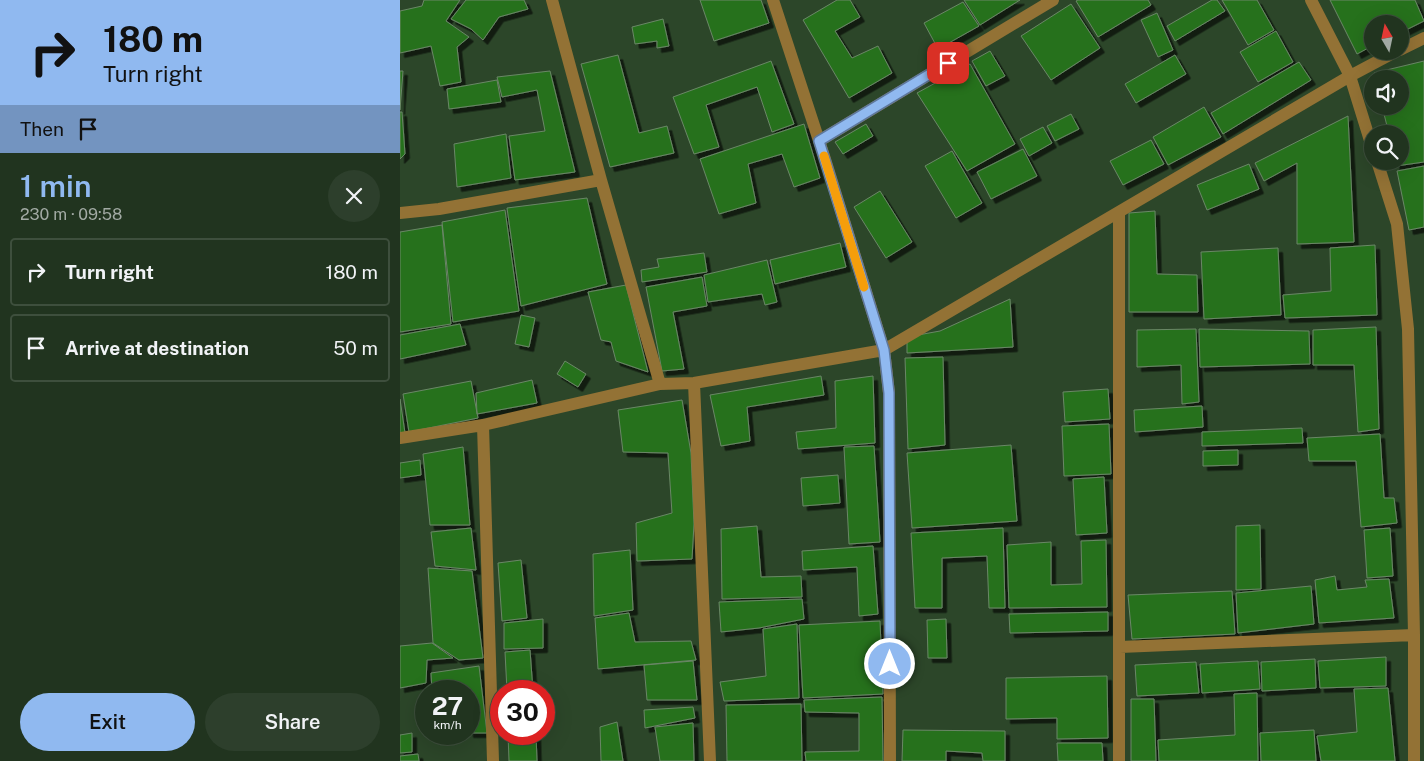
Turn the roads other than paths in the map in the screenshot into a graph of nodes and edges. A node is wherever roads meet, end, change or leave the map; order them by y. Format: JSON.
{"nodes":[{"id":1,"x":552,"y":0,"type":"edge"},
{"id":2,"x":772,"y":0,"type":"edge"},
{"id":3,"x":1053,"y":0,"type":"edge"},
{"id":4,"x":1311,"y":0,"type":"edge"},
{"id":5,"x":1424,"y":38,"type":"edge"},
{"id":6,"x":1409,"y":46,"type":"edge"},
{"id":7,"x":1381,"y":60,"type":"edge"},
{"id":8,"x":1350,"y":76,"type":"junction"},
{"id":9,"x":1365,"y":125,"type":"edge"},
{"id":10,"x":819,"y":141,"type":"junction"},
{"id":11,"x":1380,"y":170,"type":"edge"},
{"id":12,"x":601,"y":180,"type":"junction"},
{"id":13,"x":1119,"y":212,"type":"junction"},
{"id":14,"x":400,"y":213,"type":"edge"},
{"id":15,"x":884,"y":350,"type":"junction"},
{"id":16,"x":694,"y":383,"type":"junction"},
{"id":17,"x":660,"y":384,"type":"junction"},
{"id":18,"x":483,"y":425,"type":"junction"},
{"id":19,"x":400,"y":438,"type":"edge"},
{"id":20,"x":1414,"y":635,"type":"junction"},
{"id":21,"x":1120,"y":647,"type":"junction"},
{"id":22,"x":494,"y":761,"type":"edge"},
{"id":23,"x":710,"y":761,"type":"edge"},
{"id":24,"x":890,"y":761,"type":"edge"},
{"id":25,"x":1119,"y":761,"type":"edge"},
{"id":26,"x":1414,"y":761,"type":"edge"}],
"edges":[{"from":1,"to":12,"type":"street"},
{"from":2,"to":10,"type":"street"},
{"from":3,"to":10,"type":"street"},
{"from":4,"to":8,"type":"street"},
{"from":5,"to":6,"type":"street"},
{"from":7,"to":8,"type":"street"},
{"from":8,"to":9,"type":"street"},
{"from":8,"to":13,"type":"street"},
{"from":10,"to":15,"type":"street"},
{"from":11,"to":20,"type":"street"},
{"from":12,"to":14,"type":"street"},
{"from":12,"to":17,"type":"street"},
{"from":13,"to":15,"type":"street"},
{"from":13,"to":21,"type":"street"},
{"from":15,"to":16,"type":"street"},
{"from":15,"to":24,"type":"street"},
{"from":16,"to":17,"type":"street"},
{"from":16,"to":23,"type":"street"},
{"from":17,"to":18,"type":"street"},
{"from":18,"to":19,"type":"street"},
{"from":18,"to":22,"type":"street"},
{"from":20,"to":21,"type":"street"},
{"from":20,"to":26,"type":"street"},
{"from":21,"to":25,"type":"street"}]}
